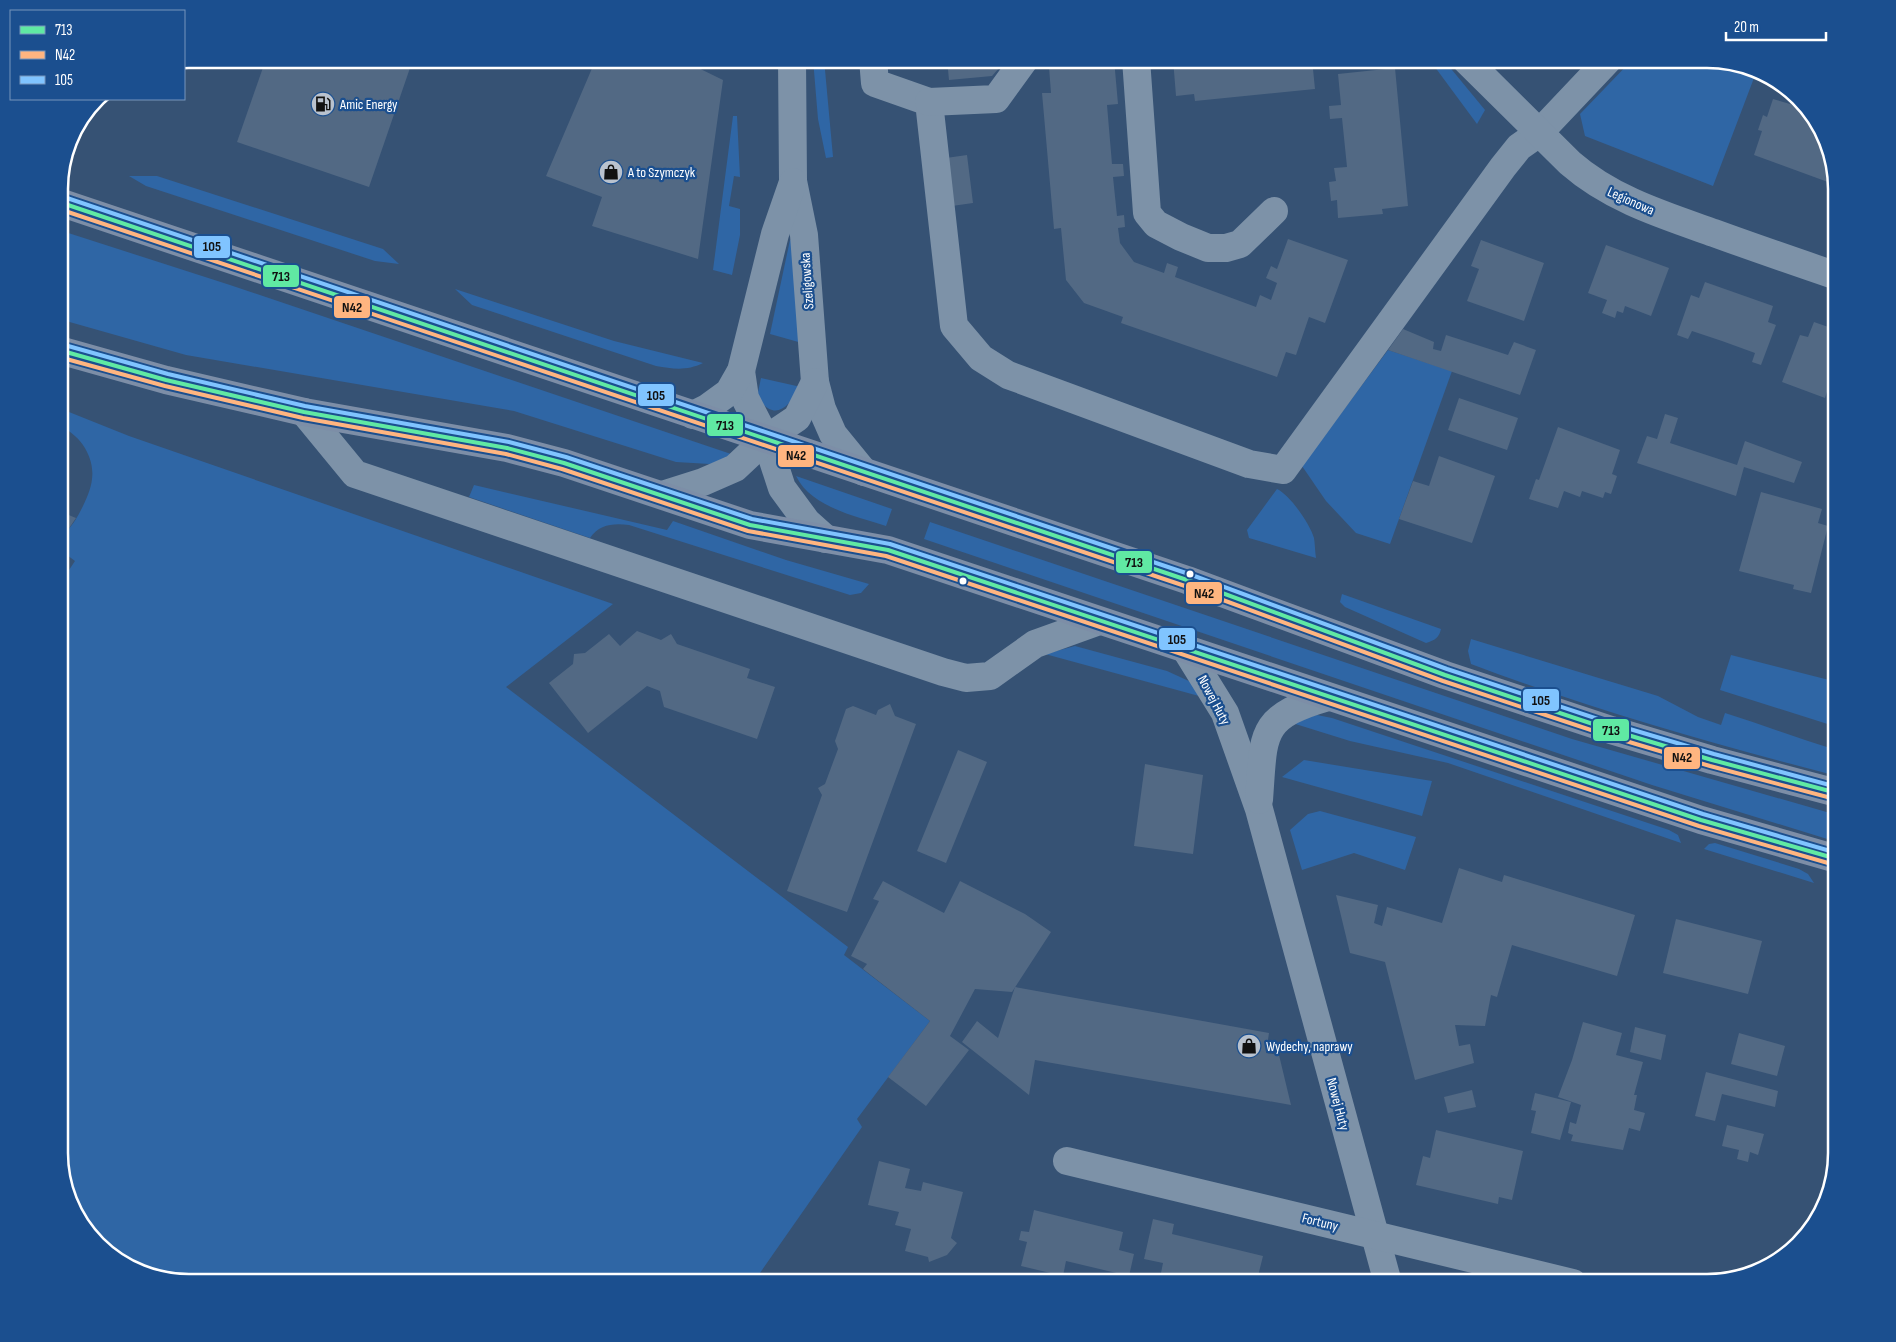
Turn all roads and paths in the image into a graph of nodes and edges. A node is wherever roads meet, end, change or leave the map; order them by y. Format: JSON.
{"nodes":[{"id":1,"x":792,"y":68,"type":"edge"},
{"id":2,"x":874,"y":68,"type":"edge"},
{"id":3,"x":1018,"y":68,"type":"edge"},
{"id":4,"x":1137,"y":68,"type":"edge"},
{"id":5,"x":1475,"y":68,"type":"edge"},
{"id":6,"x":1600,"y":68,"type":"edge"},
{"id":7,"x":929,"y":102,"type":"junction"},
{"id":8,"x":1539,"y":133,"type":"junction"},
{"id":9,"x":793,"y":181,"type":"junction"},
{"id":10,"x":68,"y":205,"type":"edge"},
{"id":11,"x":1274,"y":211,"type":"dead end"},
{"id":12,"x":1828,"y":273,"type":"edge"},
{"id":13,"x":68,"y":353,"type":"edge"},
{"id":14,"x":741,"y":371,"type":"junction"},
{"id":15,"x":815,"y":382,"type":"junction"},
{"id":16,"x":304,"y":412,"type":"junction"},
{"id":17,"x":693,"y":415,"type":"junction"},
{"id":18,"x":766,"y":439,"type":"junction"},
{"id":19,"x":864,"y":472,"type":"junction"},
{"id":20,"x":662,"y":495,"type":"junction"},
{"id":21,"x":826,"y":539,"type":"junction"},
{"id":22,"x":1099,"y":621,"type":"junction"},
{"id":23,"x":1186,"y":650,"type":"junction"},
{"id":24,"x":1328,"y":697,"type":"junction"},
{"id":25,"x":1828,"y":792,"type":"edge"},
{"id":26,"x":1259,"y":809,"type":"junction"},
{"id":27,"x":1828,"y":856,"type":"edge"},
{"id":28,"x":1066,"y":1161,"type":"dead end"},
{"id":29,"x":1373,"y":1234,"type":"junction"},
{"id":30,"x":1385,"y":1274,"type":"edge"},
{"id":31,"x":1536,"y":1274,"type":"edge"}],
"edges":[{"from":1,"to":9,"type":"street","name":"Szeligowska"},
{"from":2,"to":7,"type":"street"},
{"from":3,"to":7,"type":"street"},
{"from":4,"to":11,"type":"street"},
{"from":5,"to":8,"type":"street","name":"Legionowa"},
{"from":6,"to":8,"type":"street"},
{"from":7,"to":8,"type":"street"},
{"from":8,"to":12,"type":"street","name":"Legionowa"},
{"from":9,"to":14,"type":"street","name":"Szeligowska"},
{"from":9,"to":15,"type":"street","name":"Szeligowska"},
{"from":10,"to":17,"type":"main road"},
{"from":13,"to":16,"type":"main road"},
{"from":14,"to":17,"type":"street","name":"Szeligowska"},
{"from":14,"to":18,"type":"street","name":"Szeligowska"},
{"from":15,"to":18,"type":"street"},
{"from":15,"to":19,"type":"street","name":"Szeligowska"},
{"from":16,"to":20,"type":"main road"},
{"from":16,"to":22,"type":"street"},
{"from":17,"to":18,"type":"main road"},
{"from":18,"to":19,"type":"main road"},
{"from":18,"to":20,"type":"street"},
{"from":18,"to":21,"type":"street","name":"Szeligowska"},
{"from":19,"to":25,"type":"main road"},
{"from":20,"to":21,"type":"main road"},
{"from":21,"to":22,"type":"main road"},
{"from":22,"to":23,"type":"main road"},
{"from":23,"to":24,"type":"main road"},
{"from":23,"to":26,"type":"street","name":"Nowej Huty"},
{"from":24,"to":26,"type":"street","name":"Nowej Huty"},
{"from":24,"to":27,"type":"main road"},
{"from":26,"to":29,"type":"street","name":"Nowej Huty"},
{"from":28,"to":29,"type":"street","name":"Fortuny"},
{"from":29,"to":30,"type":"street","name":"Nowej Huty"},
{"from":29,"to":31,"type":"street","name":"Fortuny"}]}
